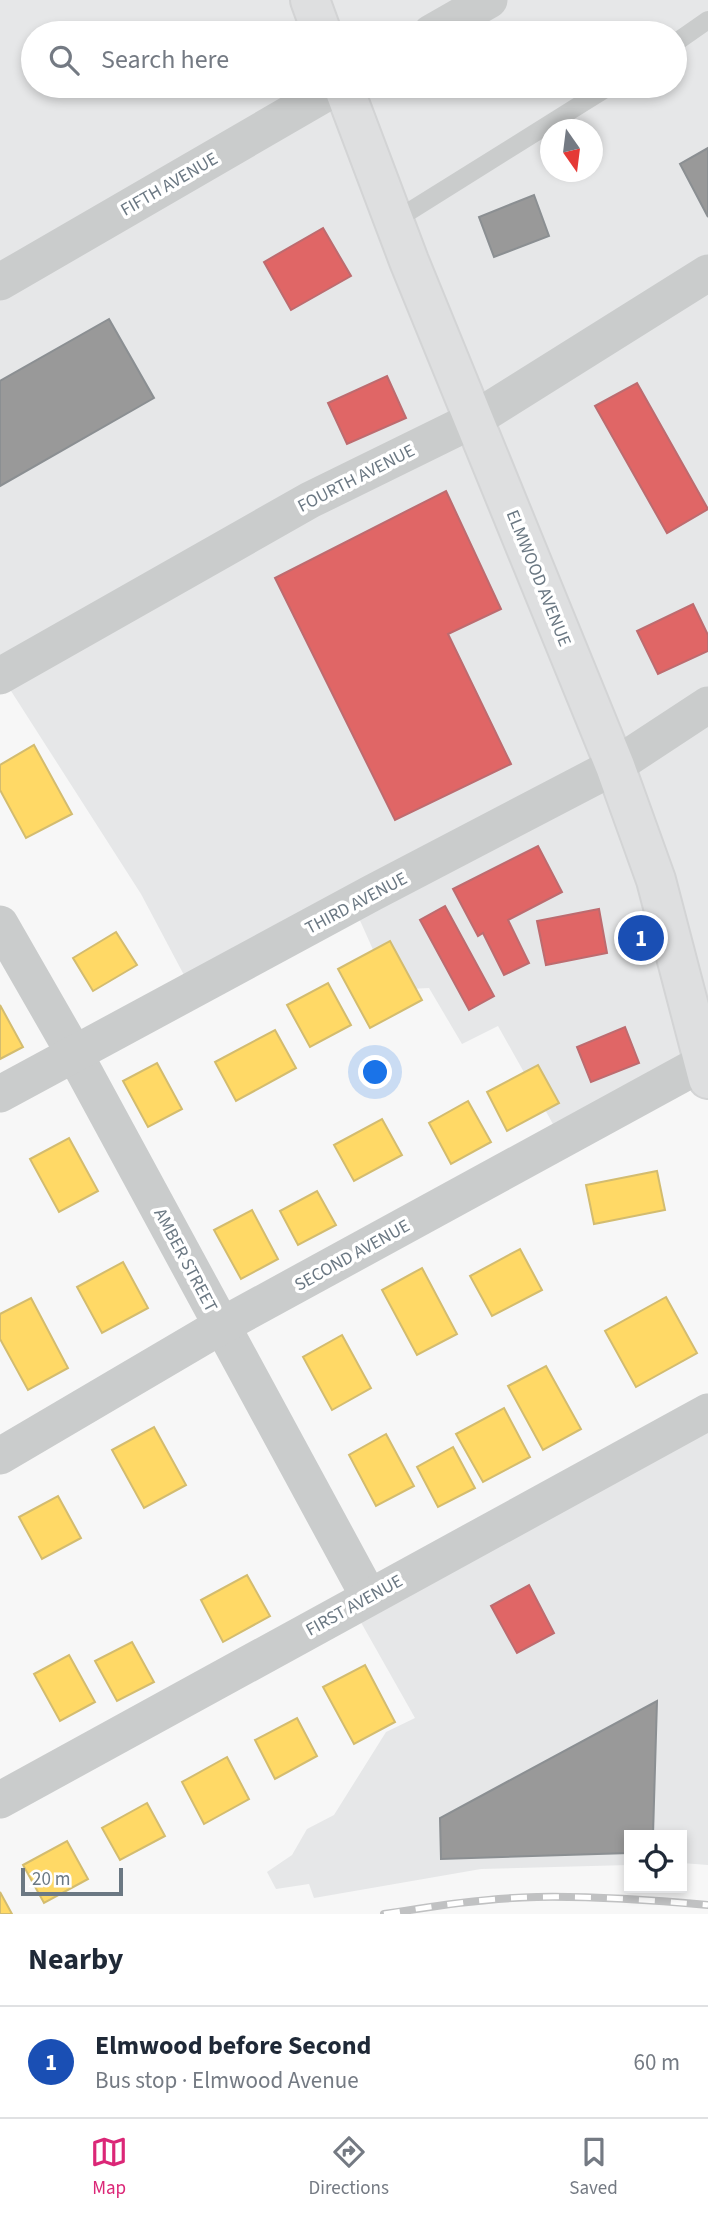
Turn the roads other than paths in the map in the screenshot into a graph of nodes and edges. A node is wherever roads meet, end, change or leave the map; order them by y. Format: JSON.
{"nodes":[{"id":1,"x":310,"y":0,"type":"edge"},
{"id":2,"x":489,"y":0,"type":"edge"},
{"id":3,"x":708,"y":20,"type":"edge"},
{"id":4,"x":318,"y":21,"type":"edge"},
{"id":5,"x":451,"y":21,"type":"edge"},
{"id":6,"x":687,"y":35,"type":"edge"},
{"id":7,"x":319,"y":98,"type":"edge"},
{"id":8,"x":345,"y":98,"type":"edge"},
{"id":9,"x":591,"y":98,"type":"edge"},
{"id":10,"x":394,"y":221,"type":"junction"},
{"id":11,"x":708,"y":273,"type":"edge"},
{"id":12,"x":0,"y":282,"type":"edge"},
{"id":13,"x":475,"y":419,"type":"junction"},
{"id":14,"x":0,"y":676,"type":"edge"},
{"id":15,"x":708,"y":705,"type":"edge"},
{"id":16,"x":615,"y":766,"type":"junction"},
{"id":17,"x":0,"y":924,"type":"edge"},
{"id":18,"x":74,"y":1054,"type":"junction"},
{"id":19,"x":707,"y":1067,"type":"edge"},
{"id":20,"x":0,"y":1094,"type":"edge"},
{"id":21,"x":222,"y":1326,"type":"junction"},
{"id":22,"x":708,"y":1412,"type":"edge"},
{"id":23,"x":0,"y":1456,"type":"edge"},
{"id":24,"x":369,"y":1597,"type":"junction"},
{"id":25,"x":0,"y":1800,"type":"edge"}],
"edges":[{"from":1,"to":4,"type":"main road"},
{"from":2,"to":5,"type":"street"},
{"from":3,"to":6,"type":"lane"},
{"from":7,"to":12,"type":"street","name":"FIFTH AVENUE"},
{"from":8,"to":10,"type":"main road","name":"ELMWOOD AVENUE"},
{"from":9,"to":10,"type":"lane"},
{"from":10,"to":13,"type":"main road","name":"ELMWOOD AVENUE"},
{"from":11,"to":13,"type":"street","name":"FOURTH AVENUE"},
{"from":13,"to":14,"type":"street","name":"FOURTH AVENUE"},
{"from":13,"to":16,"type":"main road","name":"ELMWOOD AVENUE"},
{"from":15,"to":16,"type":"street","name":"THIRD AVENUE"},
{"from":16,"to":18,"type":"street","name":"THIRD AVENUE"},
{"from":16,"to":19,"type":"main road","name":"ELMWOOD AVENUE"},
{"from":17,"to":18,"type":"street","name":"AMBER STREET"},
{"from":18,"to":20,"type":"street","name":"THIRD AVENUE"},
{"from":18,"to":21,"type":"street","name":"AMBER STREET"},
{"from":19,"to":21,"type":"street","name":"SECOND AVENUE"},
{"from":21,"to":23,"type":"street","name":"SECOND AVENUE"},
{"from":21,"to":24,"type":"street","name":"AMBER STREET"},
{"from":22,"to":24,"type":"street","name":"FIRST AVENUE"},
{"from":24,"to":25,"type":"street","name":"FIRST AVENUE"}]}
